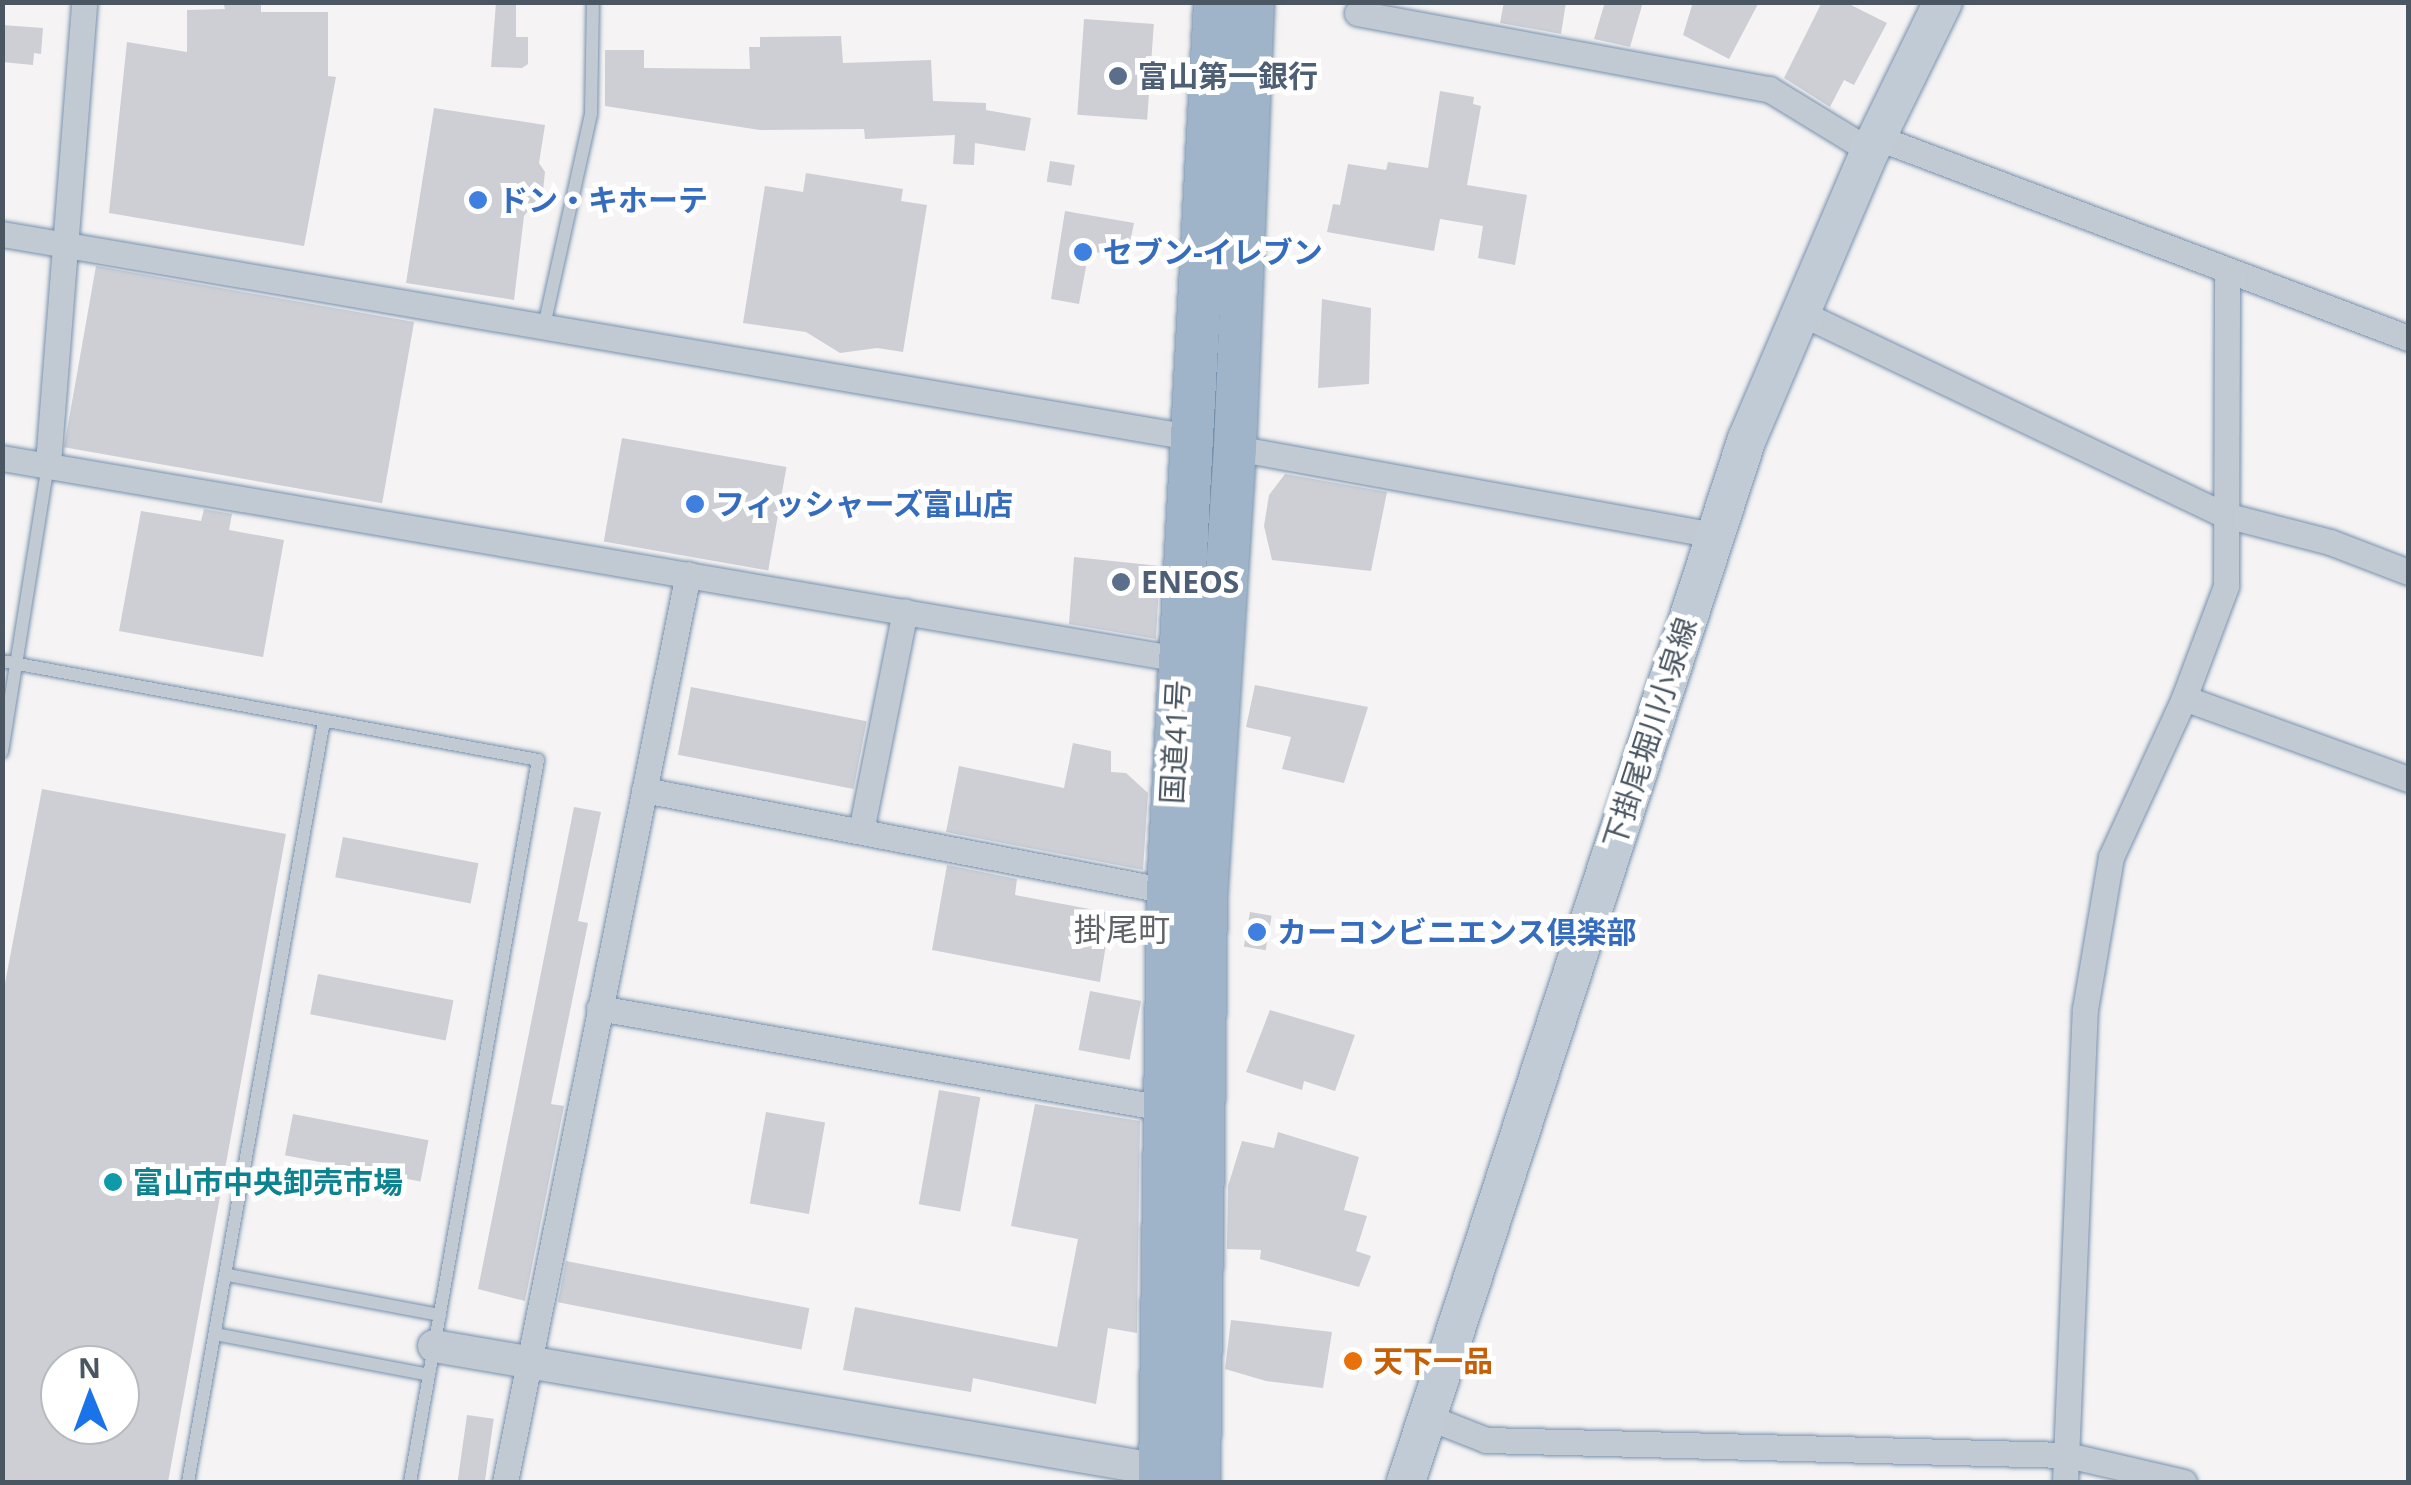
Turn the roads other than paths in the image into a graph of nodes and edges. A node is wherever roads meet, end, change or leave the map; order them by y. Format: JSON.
{"nodes":[{"id":1,"x":84,"y":2,"type":"edge"},
{"id":2,"x":593,"y":2,"type":"edge"},
{"id":3,"x":1216,"y":2,"type":"edge"},
{"id":4,"x":1253,"y":2,"type":"edge"},
{"id":5,"x":1942,"y":2,"type":"edge"},
{"id":6,"x":1357,"y":13,"type":"dead end"},
{"id":7,"x":1420,"y":13,"type":"edge"},
{"id":8,"x":1873,"y":144,"type":"junction"},
{"id":9,"x":2,"y":234,"type":"edge"},
{"id":10,"x":64,"y":244,"type":"junction"},
{"id":11,"x":2227,"y":271,"type":"junction"},
{"id":12,"x":1800,"y":313,"type":"junction"},
{"id":13,"x":544,"y":326,"type":"junction"},
{"id":14,"x":2408,"y":338,"type":"edge"},
{"id":15,"x":1215,"y":443,"type":"junction"},
{"id":16,"x":2,"y":458,"type":"edge"},
{"id":17,"x":48,"y":463,"type":"junction"},
{"id":18,"x":2225,"y":515,"type":"junction"},
{"id":19,"x":1714,"y":535,"type":"junction"},
{"id":20,"x":2408,"y":572,"type":"edge"},
{"id":21,"x":688,"y":574,"type":"junction"},
{"id":22,"x":905,"y":612,"type":"junction"},
{"id":23,"x":1179,"y":659,"type":"junction"},
{"id":24,"x":2,"y":661,"type":"edge"},
{"id":25,"x":19,"y":664,"type":"junction"},
{"id":26,"x":2184,"y":698,"type":"junction"},
{"id":27,"x":324,"y":721,"type":"junction"},
{"id":28,"x":2,"y":752,"type":"edge"},
{"id":29,"x":2408,"y":779,"type":"edge"},
{"id":30,"x":644,"y":790,"type":"junction"},
{"id":31,"x":861,"y":831,"type":"junction"},
{"id":32,"x":1168,"y":891,"type":"junction"},
{"id":33,"x":599,"y":1008,"type":"junction"},
{"id":34,"x":1164,"y":1108,"type":"junction"},
{"id":35,"x":228,"y":1274,"type":"junction"},
{"id":36,"x":215,"y":1334,"type":"junction"},
{"id":37,"x":434,"y":1345,"type":"junction"},
{"id":38,"x":526,"y":1364,"type":"junction"},
{"id":39,"x":1430,"y":1418,"type":"junction"},
{"id":40,"x":2067,"y":1455,"type":"junction"},
{"id":41,"x":1180,"y":1477,"type":"edge"},
{"id":42,"x":188,"y":1482,"type":"edge"},
{"id":43,"x":410,"y":1482,"type":"edge"},
{"id":44,"x":506,"y":1482,"type":"edge"},
{"id":45,"x":1406,"y":1482,"type":"edge"},
{"id":46,"x":2066,"y":1482,"type":"edge"},
{"id":47,"x":2184,"y":1482,"type":"edge"}],
"edges":[{"from":1,"to":10,"type":"street"},
{"from":2,"to":13,"type":"lane"},
{"from":3,"to":15,"type":"highway","name":"国道41号"},
{"from":4,"to":15,"type":"highway","name":"国道41号"},
{"from":5,"to":8,"type":"main road","name":"下掛尾堀川小泉線"},
{"from":6,"to":7,"type":"street"},
{"from":7,"to":8,"type":"street"},
{"from":8,"to":11,"type":"street"},
{"from":8,"to":12,"type":"main road","name":"下掛尾堀川小泉線"},
{"from":9,"to":10,"type":"street"},
{"from":10,"to":13,"type":"street"},
{"from":10,"to":17,"type":"street"},
{"from":11,"to":14,"type":"street"},
{"from":11,"to":18,"type":"street"},
{"from":12,"to":18,"type":"street"},
{"from":12,"to":19,"type":"main road","name":"下掛尾堀川小泉線"},
{"from":13,"to":15,"type":"street"},
{"from":15,"to":19,"type":"street"},
{"from":15,"to":23,"type":"highway","name":"国道41号"},
{"from":15,"to":41,"type":"highway","name":"国道41号"},
{"from":16,"to":17,"type":"street"},
{"from":17,"to":21,"type":"street"},
{"from":17,"to":25,"type":"lane"},
{"from":18,"to":20,"type":"street"},
{"from":18,"to":26,"type":"street"},
{"from":19,"to":39,"type":"main road","name":"下掛尾堀川小泉線"},
{"from":21,"to":22,"type":"street"},
{"from":21,"to":30,"type":"street"},
{"from":22,"to":23,"type":"street"},
{"from":22,"to":31,"type":"street"},
{"from":23,"to":32,"type":"highway","name":"国道41号"},
{"from":24,"to":25,"type":"lane"},
{"from":25,"to":27,"type":"lane"},
{"from":25,"to":28,"type":"lane"},
{"from":26,"to":29,"type":"street"},
{"from":26,"to":40,"type":"street"},
{"from":27,"to":35,"type":"lane"},
{"from":27,"to":37,"type":"lane"},
{"from":30,"to":31,"type":"street"},
{"from":30,"to":33,"type":"street"},
{"from":31,"to":32,"type":"street"},
{"from":32,"to":34,"type":"highway","name":"国道41号"},
{"from":33,"to":34,"type":"street"},
{"from":33,"to":38,"type":"street"},
{"from":34,"to":41,"type":"highway","name":"国道41号"},
{"from":35,"to":36,"type":"lane"},
{"from":35,"to":37,"type":"lane"},
{"from":36,"to":37,"type":"lane"},
{"from":36,"to":42,"type":"lane"},
{"from":37,"to":38,"type":"street"},
{"from":37,"to":43,"type":"lane"},
{"from":38,"to":41,"type":"street"},
{"from":38,"to":44,"type":"street"},
{"from":39,"to":40,"type":"street"},
{"from":39,"to":45,"type":"main road","name":"下掛尾堀川小泉線"},
{"from":40,"to":46,"type":"street"},
{"from":40,"to":47,"type":"street"}]}
